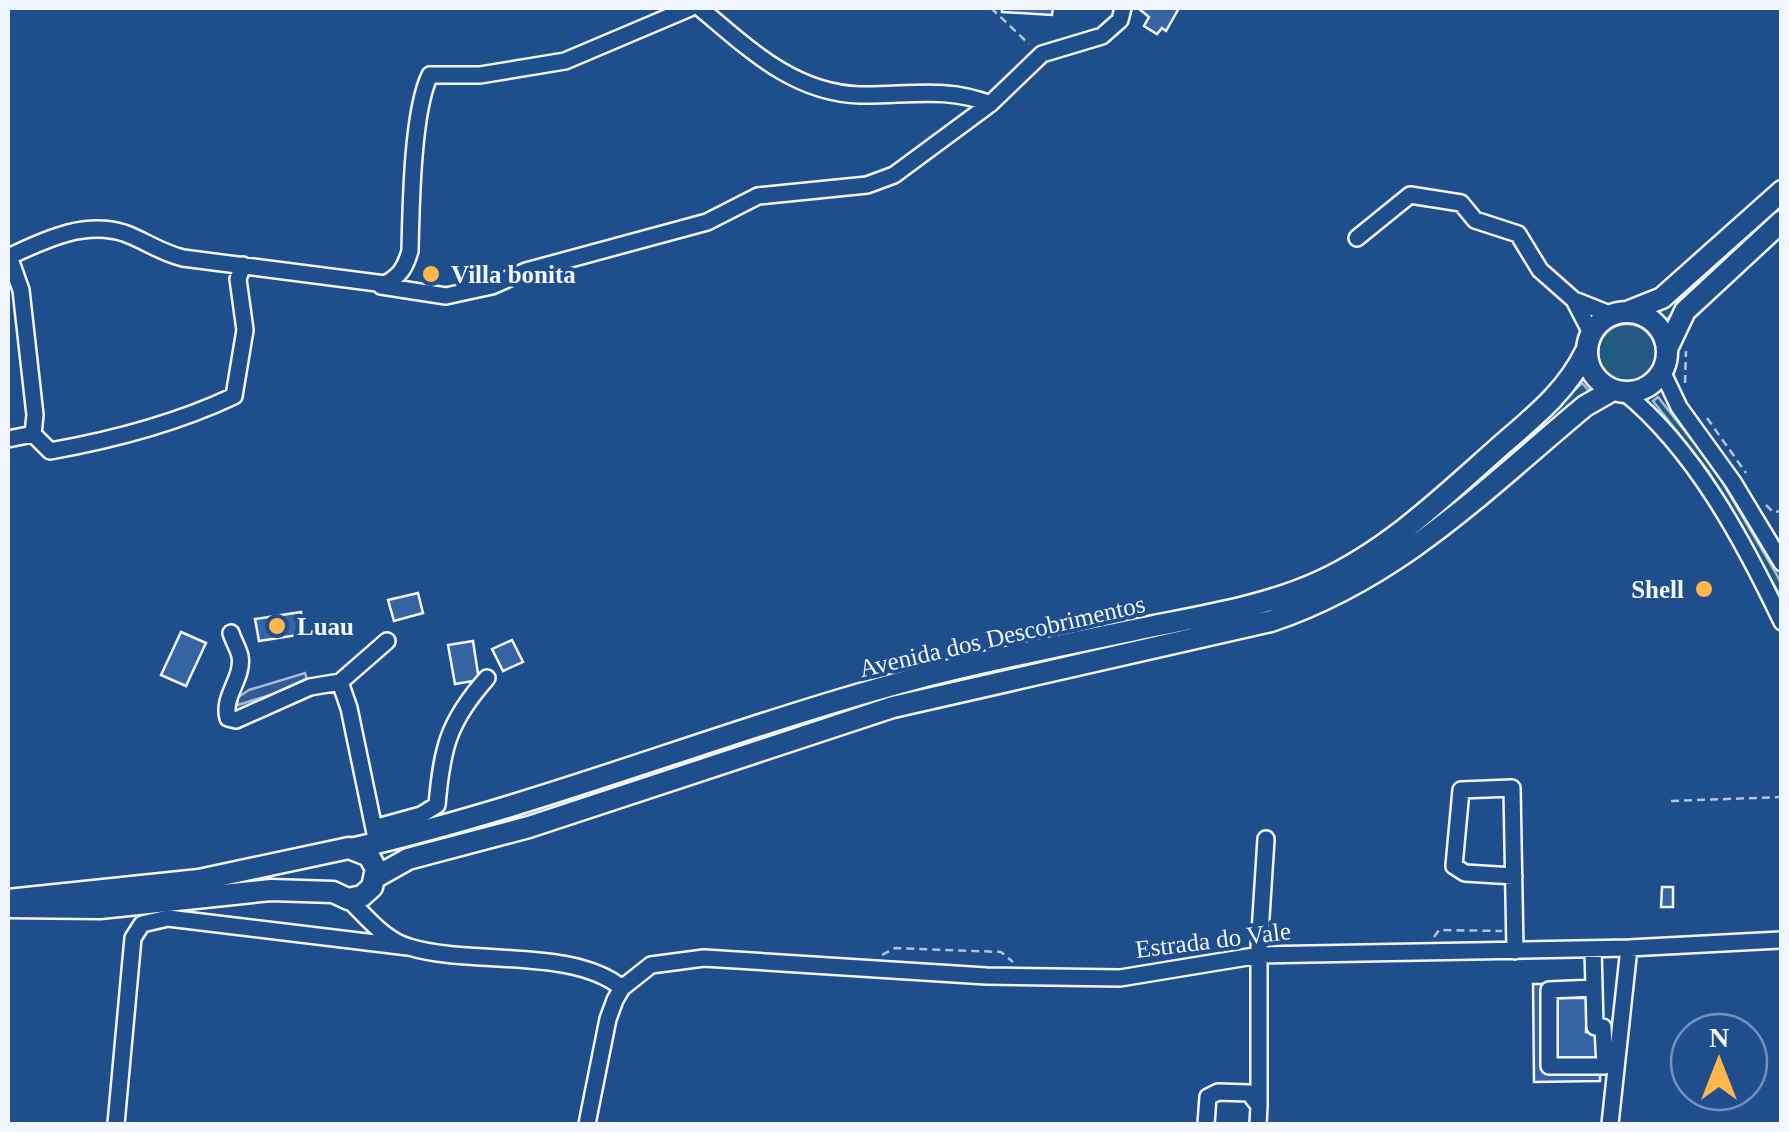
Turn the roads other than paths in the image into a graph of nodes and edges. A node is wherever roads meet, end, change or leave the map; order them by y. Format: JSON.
{"nodes":[{"id":1,"x":690,"y":8,"type":"edge"},
{"id":2,"x":700,"y":8,"type":"edge"},
{"id":3,"x":1123,"y":8,"type":"edge"},
{"id":4,"x":669,"y":12,"type":"edge"},
{"id":5,"x":990,"y":104,"type":"junction"},
{"id":6,"x":1782,"y":191,"type":"edge"},
{"id":7,"x":1782,"y":221,"type":"edge"},
{"id":8,"x":1357,"y":238,"type":"dead end"},
{"id":9,"x":410,"y":252,"type":"junction"},
{"id":10,"x":8,"y":256,"type":"edge"},
{"id":11,"x":243,"y":264,"type":"junction"},
{"id":12,"x":372,"y":284,"type":"junction"},
{"id":13,"x":406,"y":292,"type":"junction"},
{"id":14,"x":1574,"y":300,"type":"junction"},
{"id":15,"x":1619,"y":314,"type":"junction"},
{"id":16,"x":1589,"y":342,"type":"junction"},
{"id":17,"x":1677,"y":347,"type":"junction"},
{"id":18,"x":1662,"y":371,"type":"junction"},
{"id":19,"x":1619,"y":391,"type":"junction"},
{"id":20,"x":34,"y":434,"type":"junction"},
{"id":21,"x":8,"y":438,"type":"edge"},
{"id":22,"x":1782,"y":526,"type":"edge"},
{"id":23,"x":1765,"y":533,"type":"junction"},
{"id":24,"x":1782,"y":563,"type":"edge"},
{"id":25,"x":1782,"y":622,"type":"edge"},
{"id":26,"x":231,"y":633,"type":"dead end"},
{"id":27,"x":386,"y":642,"type":"dead end"},
{"id":28,"x":487,"y":678,"type":"dead end"},
{"id":29,"x":340,"y":682,"type":"junction"},
{"id":30,"x":376,"y":835,"type":"junction"},
{"id":31,"x":1266,"y":838,"type":"dead end"},
{"id":32,"x":346,"y":850,"type":"junction"},
{"id":33,"x":1514,"y":876,"type":"junction"},
{"id":34,"x":376,"y":878,"type":"junction"},
{"id":35,"x":340,"y":895,"type":"junction"},
{"id":36,"x":8,"y":904,"type":"edge"},
{"id":37,"x":1782,"y":940,"type":"edge"},
{"id":38,"x":402,"y":944,"type":"junction"},
{"id":39,"x":1629,"y":948,"type":"junction"},
{"id":40,"x":1593,"y":949,"type":"junction"},
{"id":41,"x":1516,"y":951,"type":"junction"},
{"id":42,"x":1260,"y":955,"type":"junction"},
{"id":43,"x":622,"y":988,"type":"junction"},
{"id":44,"x":1594,"y":988,"type":"junction"},
{"id":45,"x":1258,"y":1070,"type":"junction"},
{"id":46,"x":1235,"y":1093,"type":"junction"},
{"id":47,"x":1259,"y":1106,"type":"junction"},
{"id":48,"x":116,"y":1124,"type":"edge"},
{"id":49,"x":587,"y":1124,"type":"edge"},
{"id":50,"x":1206,"y":1124,"type":"edge"},
{"id":51,"x":1258,"y":1124,"type":"edge"},
{"id":52,"x":1610,"y":1124,"type":"edge"}],
"edges":[{"from":1,"to":4,"type":"street"},
{"from":2,"to":5,"type":"street"},
{"from":3,"to":5,"type":"street"},
{"from":4,"to":9,"type":"street"},
{"from":5,"to":13,"type":"street"},
{"from":6,"to":15,"type":"main road"},
{"from":7,"to":17,"type":"main road"},
{"from":8,"to":14,"type":"street"},
{"from":9,"to":12,"type":"street"},
{"from":9,"to":13,"type":"street"},
{"from":10,"to":11,"type":"street"},
{"from":10,"to":20,"type":"street"},
{"from":11,"to":12,"type":"street"},
{"from":11,"to":20,"type":"street"},
{"from":12,"to":13,"type":"street"},
{"from":14,"to":15,"type":"street"},
{"from":14,"to":16,"type":"street"},
{"from":15,"to":16,"type":"main road"},
{"from":15,"to":17,"type":"main road"},
{"from":16,"to":19,"type":"main road"},
{"from":16,"to":30,"type":"main road","name":"Avenida dos Descobrimentos"},
{"from":17,"to":18,"type":"main road"},
{"from":18,"to":19,"type":"main road"},
{"from":18,"to":23,"type":"street"},
{"from":19,"to":25,"type":"street"},
{"from":19,"to":34,"type":"main road","name":"Avenida dos Descobrimentos"},
{"from":20,"to":21,"type":"street"},
{"from":22,"to":23,"type":"street"},
{"from":23,"to":24,"type":"street"},
{"from":26,"to":29,"type":"street"},
{"from":27,"to":29,"type":"street"},
{"from":28,"to":30,"type":"street"},
{"from":29,"to":30,"type":"street"},
{"from":30,"to":32,"type":"main road","name":"Avenida dos Descobrimentos"},
{"from":31,"to":42,"type":"street"},
{"from":32,"to":34,"type":"main road"},
{"from":32,"to":35,"type":"main road"},
{"from":32,"to":36,"type":"main road","name":"Avenida dos Descobrimentos"},
{"from":33,"to":33,"type":"street"},
{"from":33,"to":41,"type":"street"},
{"from":34,"to":35,"type":"main road"},
{"from":35,"to":36,"type":"main road"},
{"from":35,"to":38,"type":"street"},
{"from":37,"to":39,"type":"street","name":"Estrada do Vale"},
{"from":38,"to":43,"type":"street"},
{"from":38,"to":48,"type":"street"},
{"from":39,"to":40,"type":"street","name":"Estrada do Vale"},
{"from":39,"to":52,"type":"street"},
{"from":40,"to":41,"type":"street","name":"Estrada do Vale"},
{"from":40,"to":44,"type":"street"},
{"from":41,"to":42,"type":"street","name":"Estrada do Vale"},
{"from":42,"to":43,"type":"street","name":"Estrada do Vale"},
{"from":42,"to":45,"type":"street"},
{"from":43,"to":49,"type":"street"},
{"from":44,"to":44,"type":"street"},
{"from":45,"to":46,"type":"street"},
{"from":45,"to":47,"type":"street"},
{"from":46,"to":47,"type":"street"},
{"from":46,"to":50,"type":"street"},
{"from":47,"to":51,"type":"street"}]}
